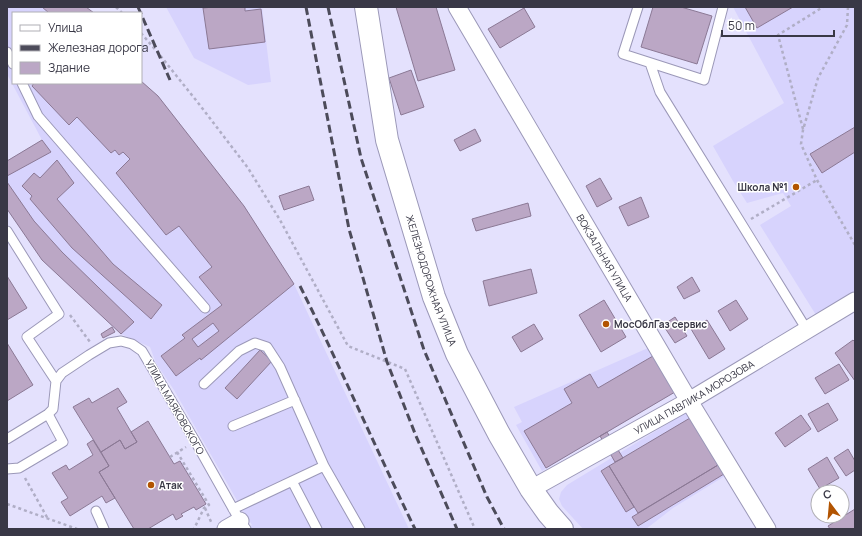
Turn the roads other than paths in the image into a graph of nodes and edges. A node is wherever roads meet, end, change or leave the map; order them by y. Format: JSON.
{"nodes":[{"id":1,"x":366,"y":7,"type":"edge"},
{"id":2,"x":457,"y":7,"type":"edge"},
{"id":3,"x":638,"y":7,"type":"edge"},
{"id":4,"x":723,"y":7,"type":"edge"},
{"id":5,"x":7,"y":52,"type":"edge"},
{"id":6,"x":12,"y":62,"type":"edge"},
{"id":7,"x":650,"y":63,"type":"junction"},
{"id":8,"x":22,"y":84,"type":"edge"},
{"id":9,"x":7,"y":231,"type":"edge"},
{"id":10,"x":855,"y":302,"type":"edge"},
{"id":11,"x":205,"y":308,"type":"dead end"},
{"id":12,"x":807,"y":330,"type":"junction"},
{"id":13,"x":56,"y":381,"type":"junction"},
{"id":14,"x":204,"y":384,"type":"dead end"},
{"id":15,"x":295,"y":400,"type":"junction"},
{"id":16,"x":689,"y":401,"type":"junction"},
{"id":17,"x":48,"y":414,"type":"junction"},
{"id":18,"x":233,"y":426,"type":"dead end"},
{"id":19,"x":7,"y":439,"type":"edge"},
{"id":20,"x":324,"y":466,"type":"junction"},
{"id":21,"x":7,"y":469,"type":"edge"},
{"id":22,"x":292,"y":481,"type":"junction"},
{"id":23,"x":531,"y":489,"type":"junction"},
{"id":24,"x":96,"y":511,"type":"dead end"},
{"id":25,"x":236,"y":522,"type":"edge"},
{"id":26,"x":104,"y":529,"type":"edge"},
{"id":27,"x":317,"y":529,"type":"edge"},
{"id":28,"x":360,"y":529,"type":"edge"},
{"id":29,"x":562,"y":529,"type":"edge"},
{"id":30,"x":767,"y":529,"type":"edge"}],
"edges":[{"from":1,"to":23,"type":"street","name":"ЖЕЛЕЗНОДОРОЖНАЯ УЛИЦА"},
{"from":2,"to":16,"type":"street","name":"ВОКЗАЛЬНАЯ УЛИЦА"},
{"from":3,"to":7,"type":"lane"},
{"from":4,"to":7,"type":"lane"},
{"from":5,"to":6,"type":"lane"},
{"from":7,"to":12,"type":"lane"},
{"from":8,"to":11,"type":"lane"},
{"from":9,"to":13,"type":"lane"},
{"from":10,"to":12,"type":"street","name":"УЛИЦА ПАВЛИКА МОРОЗОВА"},
{"from":12,"to":16,"type":"street","name":"УЛИЦА ПАВЛИКА МОРОЗОВА"},
{"from":13,"to":17,"type":"lane"},
{"from":13,"to":25,"type":"lane","name":"УЛИЦА МАЯКОВСКОГО"},
{"from":14,"to":15,"type":"lane"},
{"from":15,"to":18,"type":"lane"},
{"from":15,"to":20,"type":"lane"},
{"from":16,"to":23,"type":"street","name":"УЛИЦА ПАВЛИКА МОРОЗОВА"},
{"from":16,"to":30,"type":"street","name":"ВОКЗАЛЬНАЯ УЛИЦА"},
{"from":17,"to":19,"type":"lane"},
{"from":17,"to":21,"type":"lane"},
{"from":20,"to":22,"type":"lane"},
{"from":20,"to":28,"type":"lane"},
{"from":22,"to":25,"type":"lane"},
{"from":22,"to":27,"type":"lane"},
{"from":23,"to":29,"type":"street","name":"ЖЕЛЕЗНОДОРОЖНАЯ УЛИЦА"},
{"from":24,"to":26,"type":"lane"}]}
